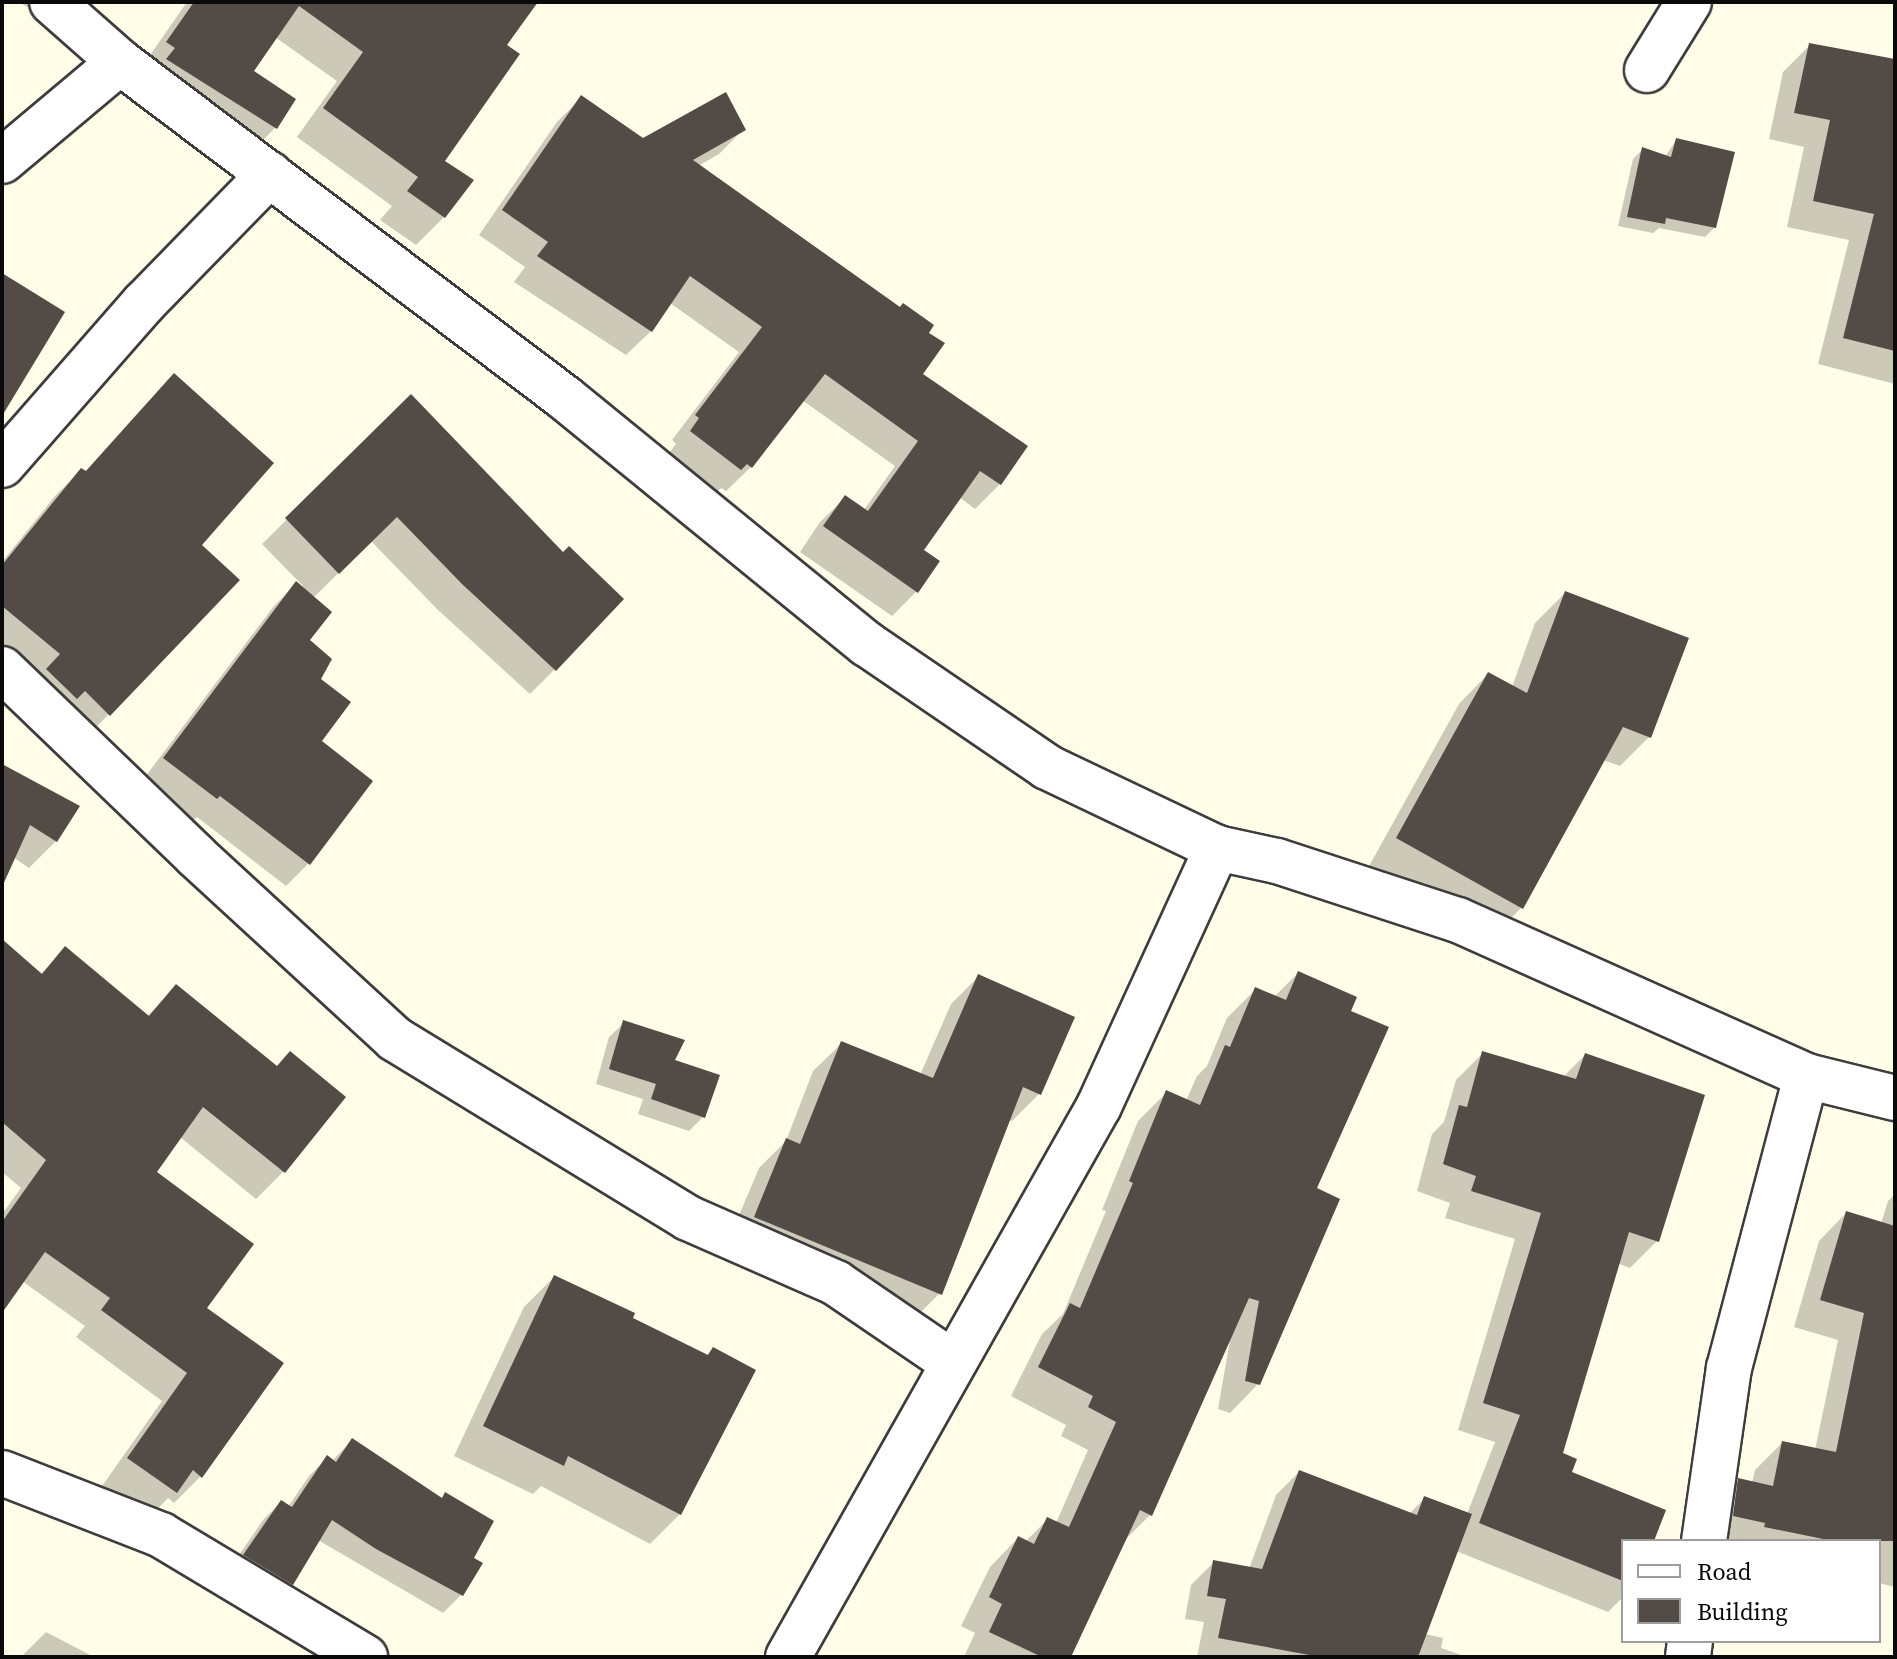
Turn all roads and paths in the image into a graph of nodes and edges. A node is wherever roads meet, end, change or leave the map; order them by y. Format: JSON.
{"nodes":[{"id":1,"x":52,"y":2,"type":"edge"},
{"id":2,"x":1689,"y":2,"type":"edge"},
{"id":3,"x":120,"y":62,"type":"junction"},
{"id":4,"x":1647,"y":70,"type":"dead end"},
{"id":5,"x":2,"y":161,"type":"edge"},
{"id":6,"x":270,"y":174,"type":"junction"},
{"id":7,"x":2,"y":465,"type":"edge"},
{"id":8,"x":2,"y":669,"type":"edge"},
{"id":9,"x":1217,"y":848,"type":"junction"},
{"id":10,"x":1806,"y":1076,"type":"junction"},
{"id":11,"x":1895,"y":1098,"type":"edge"},
{"id":12,"x":952,"y":1362,"type":"junction"},
{"id":13,"x":2,"y":1473,"type":"edge"},
{"id":14,"x":1704,"y":1539,"type":"edge"},
{"id":15,"x":365,"y":1657,"type":"edge"},
{"id":16,"x":788,"y":1657,"type":"edge"}],
"edges":[{"from":1,"to":3,"type":"street"},
{"from":2,"to":4,"type":"street"},
{"from":3,"to":5,"type":"street"},
{"from":3,"to":6,"type":"street"},
{"from":6,"to":7,"type":"street"},
{"from":6,"to":9,"type":"street"},
{"from":8,"to":12,"type":"street"},
{"from":9,"to":10,"type":"street"},
{"from":9,"to":12,"type":"street"},
{"from":10,"to":11,"type":"street"},
{"from":10,"to":14,"type":"street"},
{"from":12,"to":16,"type":"street"},
{"from":13,"to":15,"type":"street"}]}
